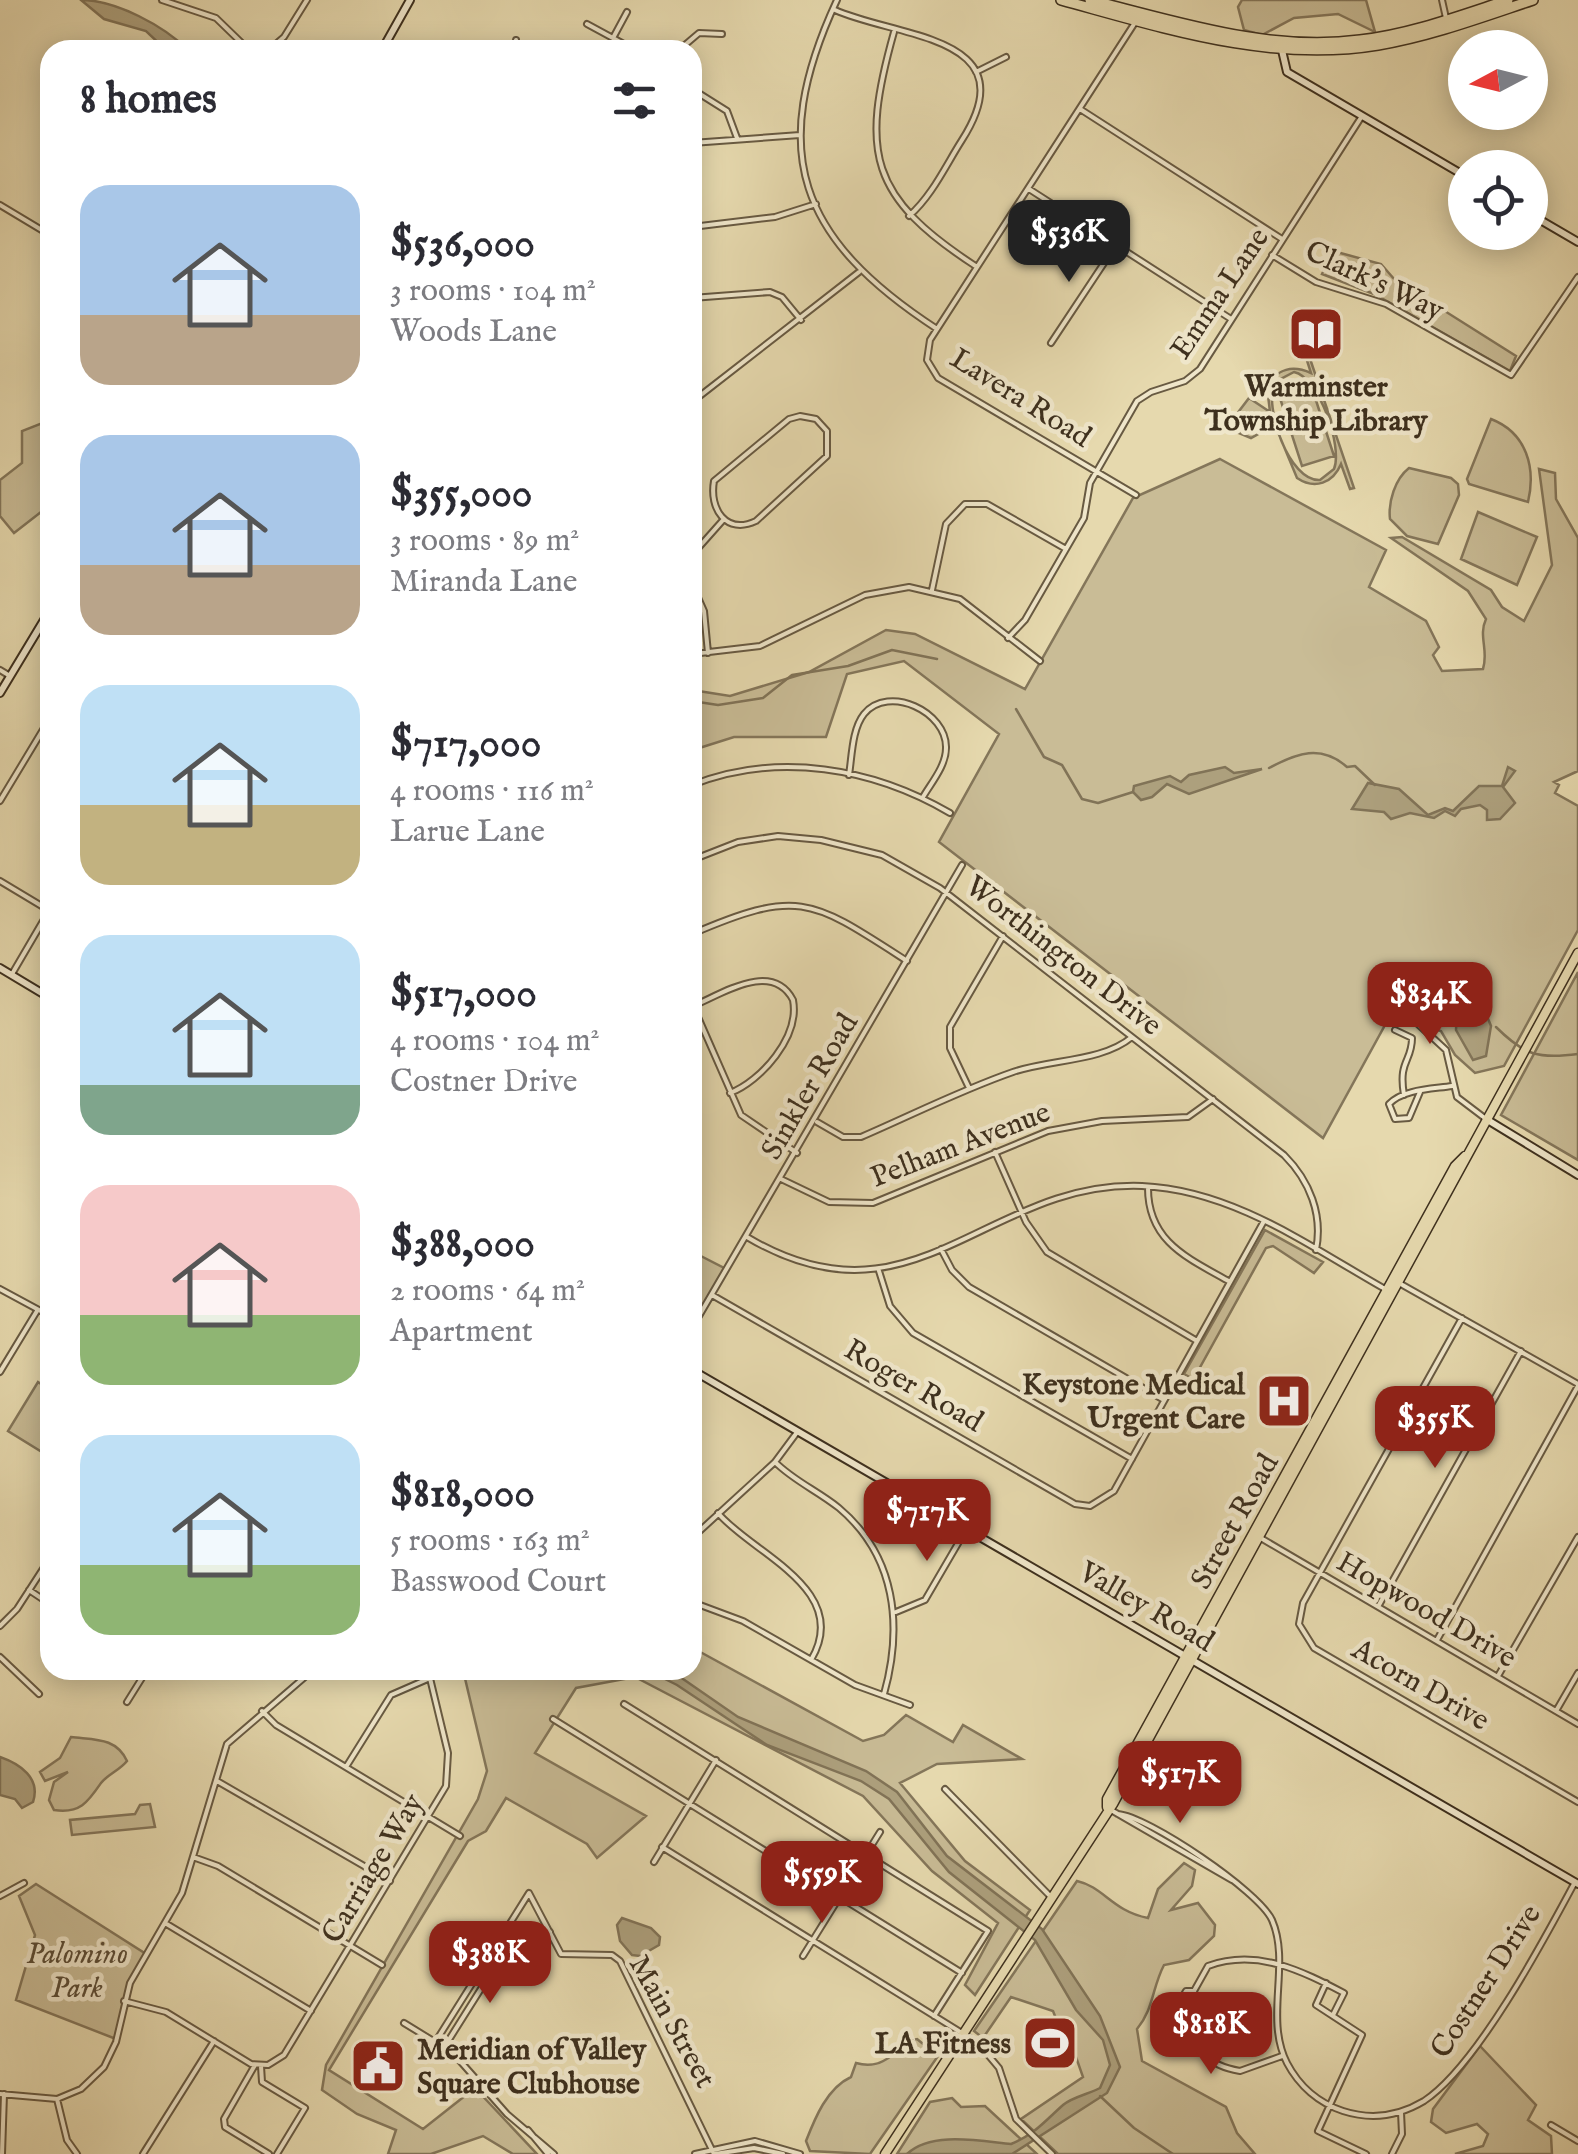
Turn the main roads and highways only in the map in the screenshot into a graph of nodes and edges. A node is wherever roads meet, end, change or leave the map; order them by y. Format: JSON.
{"nodes":[{"id":1,"x":1061,"y":0,"type":"edge"},
{"id":2,"x":1090,"y":0,"type":"edge"},
{"id":3,"x":1508,"y":0,"type":"edge"},
{"id":4,"x":1533,"y":0,"type":"edge"},
{"id":5,"x":1139,"y":16,"type":"junction"},
{"id":6,"x":1447,"y":24,"type":"junction"},
{"id":7,"x":1578,"y":952,"type":"edge"},
{"id":8,"x":885,"y":2154,"type":"edge"}],
"edges":[{"from":1,"to":5,"type":"highway"},
{"from":2,"to":5,"type":"highway"},
{"from":3,"to":6,"type":"highway"},
{"from":4,"to":6,"type":"highway"},
{"from":5,"to":6,"type":"highway"},
{"from":7,"to":8,"type":"main road","name":"Street Road"}]}
